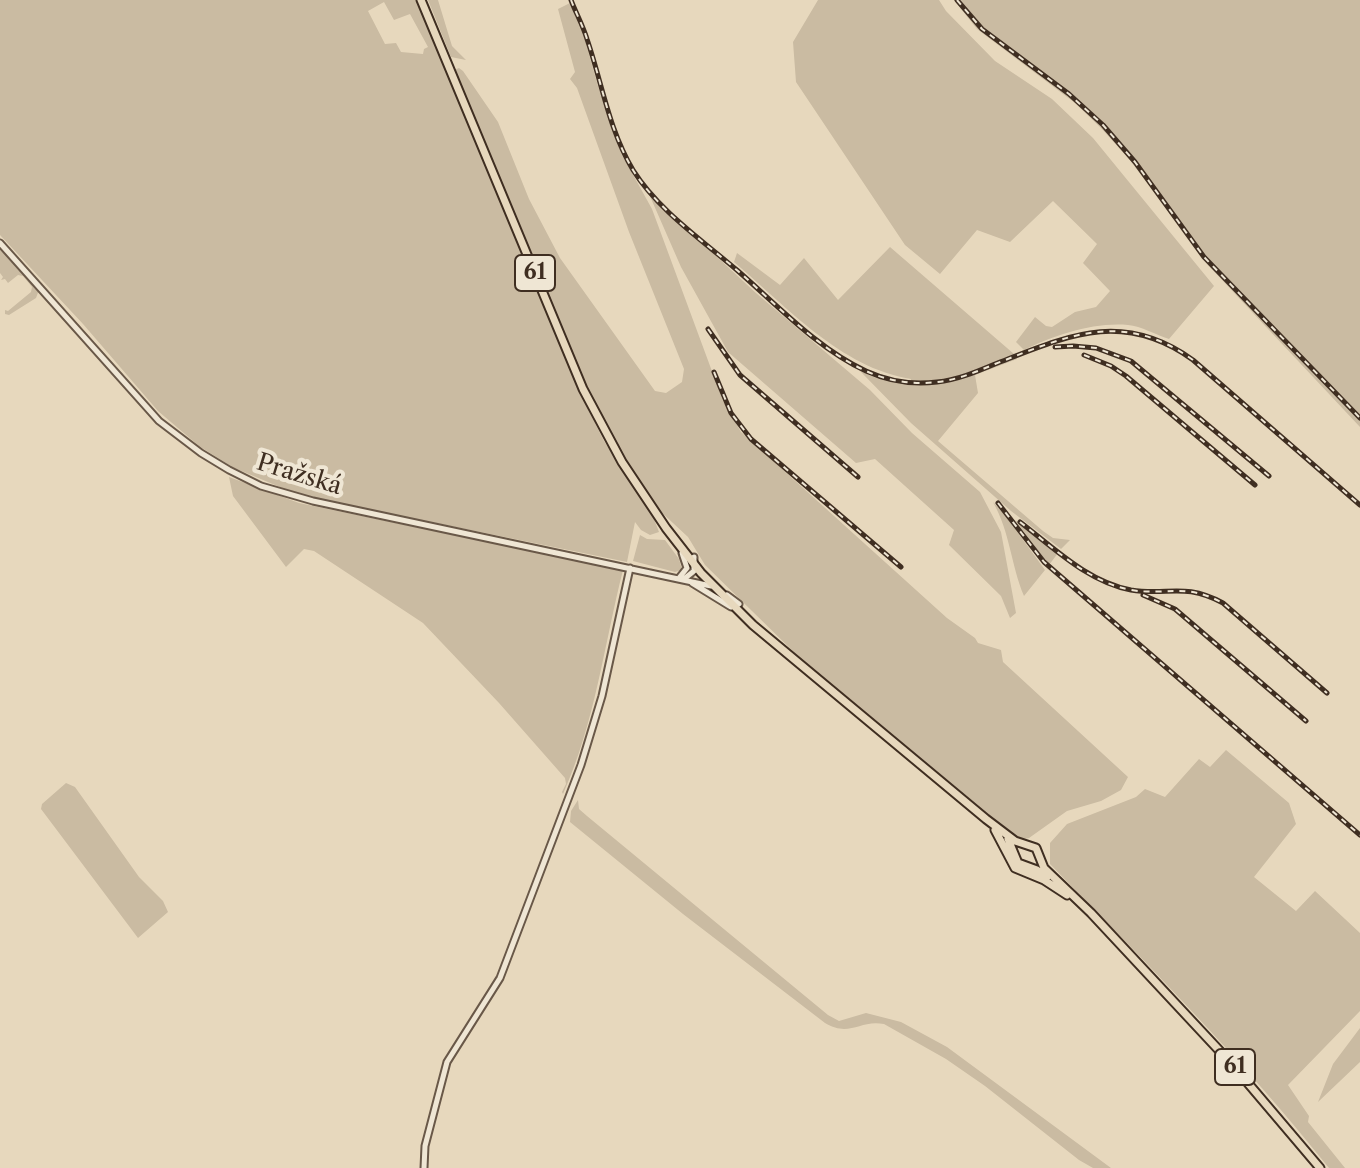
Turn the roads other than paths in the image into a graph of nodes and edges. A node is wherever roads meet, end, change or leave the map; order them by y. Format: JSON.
{"nodes":[{"id":1,"x":421,"y":0,"type":"edge"},
{"id":2,"x":0,"y":243,"type":"edge"},
{"id":3,"x":656,"y":512,"type":"junction"},
{"id":4,"x":666,"y":528,"type":"junction"},
{"id":5,"x":694,"y":557,"type":"junction"},
{"id":6,"x":695,"y":566,"type":"junction"},
{"id":7,"x":630,"y":568,"type":"junction"},
{"id":8,"x":680,"y":579,"type":"junction"},
{"id":9,"x":714,"y":587,"type":"junction"},
{"id":10,"x":739,"y":604,"type":"junction"},
{"id":11,"x":753,"y":625,"type":"junction"},
{"id":12,"x":796,"y":661,"type":"junction"},
{"id":13,"x":986,"y":819,"type":"junction"},
{"id":14,"x":1023,"y":844,"type":"junction"},
{"id":15,"x":1015,"y":853,"type":"junction"},
{"id":16,"x":1038,"y":857,"type":"junction"},
{"id":17,"x":1030,"y":867,"type":"junction"},
{"id":18,"x":1067,"y":895,"type":"junction"},
{"id":19,"x":1122,"y":947,"type":"junction"},
{"id":20,"x":424,"y":1168,"type":"edge"},
{"id":21,"x":1320,"y":1168,"type":"edge"}],
"edges":[{"from":1,"to":3,"type":"main road","number":"61"},
{"from":2,"to":7,"type":"street","name":"Pražská"},
{"from":3,"to":4,"type":"main road","number":"61"},
{"from":3,"to":5,"type":"main road","number":"61"},
{"from":4,"to":6,"type":"main road","number":"61"},
{"from":4,"to":8,"type":"street"},
{"from":5,"to":6,"type":"street"},
{"from":5,"to":10,"type":"main road","number":"61"},
{"from":6,"to":8,"type":"street"},
{"from":6,"to":9,"type":"main road","number":"61"},
{"from":7,"to":8,"type":"street","name":"Pražská"},
{"from":7,"to":20,"type":"street"},
{"from":8,"to":9,"type":"street"},
{"from":8,"to":11,"type":"street"},
{"from":9,"to":10,"type":"street"},
{"from":9,"to":11,"type":"main road","number":"61"},
{"from":10,"to":12,"type":"main road","number":"61"},
{"from":11,"to":12,"type":"main road","number":"61"},
{"from":12,"to":13,"type":"main road","number":"61"},
{"from":13,"to":14,"type":"main road","number":"61"},
{"from":13,"to":15,"type":"main road","number":"61"},
{"from":13,"to":18,"type":"main road","number":"61"},
{"from":14,"to":15,"type":"main road"},
{"from":14,"to":16,"type":"main road","number":"61"},
{"from":15,"to":17,"type":"main road","number":"61"},
{"from":16,"to":17,"type":"main road"},
{"from":16,"to":19,"type":"main road","number":"61"},
{"from":17,"to":18,"type":"main road","number":"61"},
{"from":18,"to":19,"type":"main road","number":"61"},
{"from":19,"to":21,"type":"main road","number":"61"}]}
